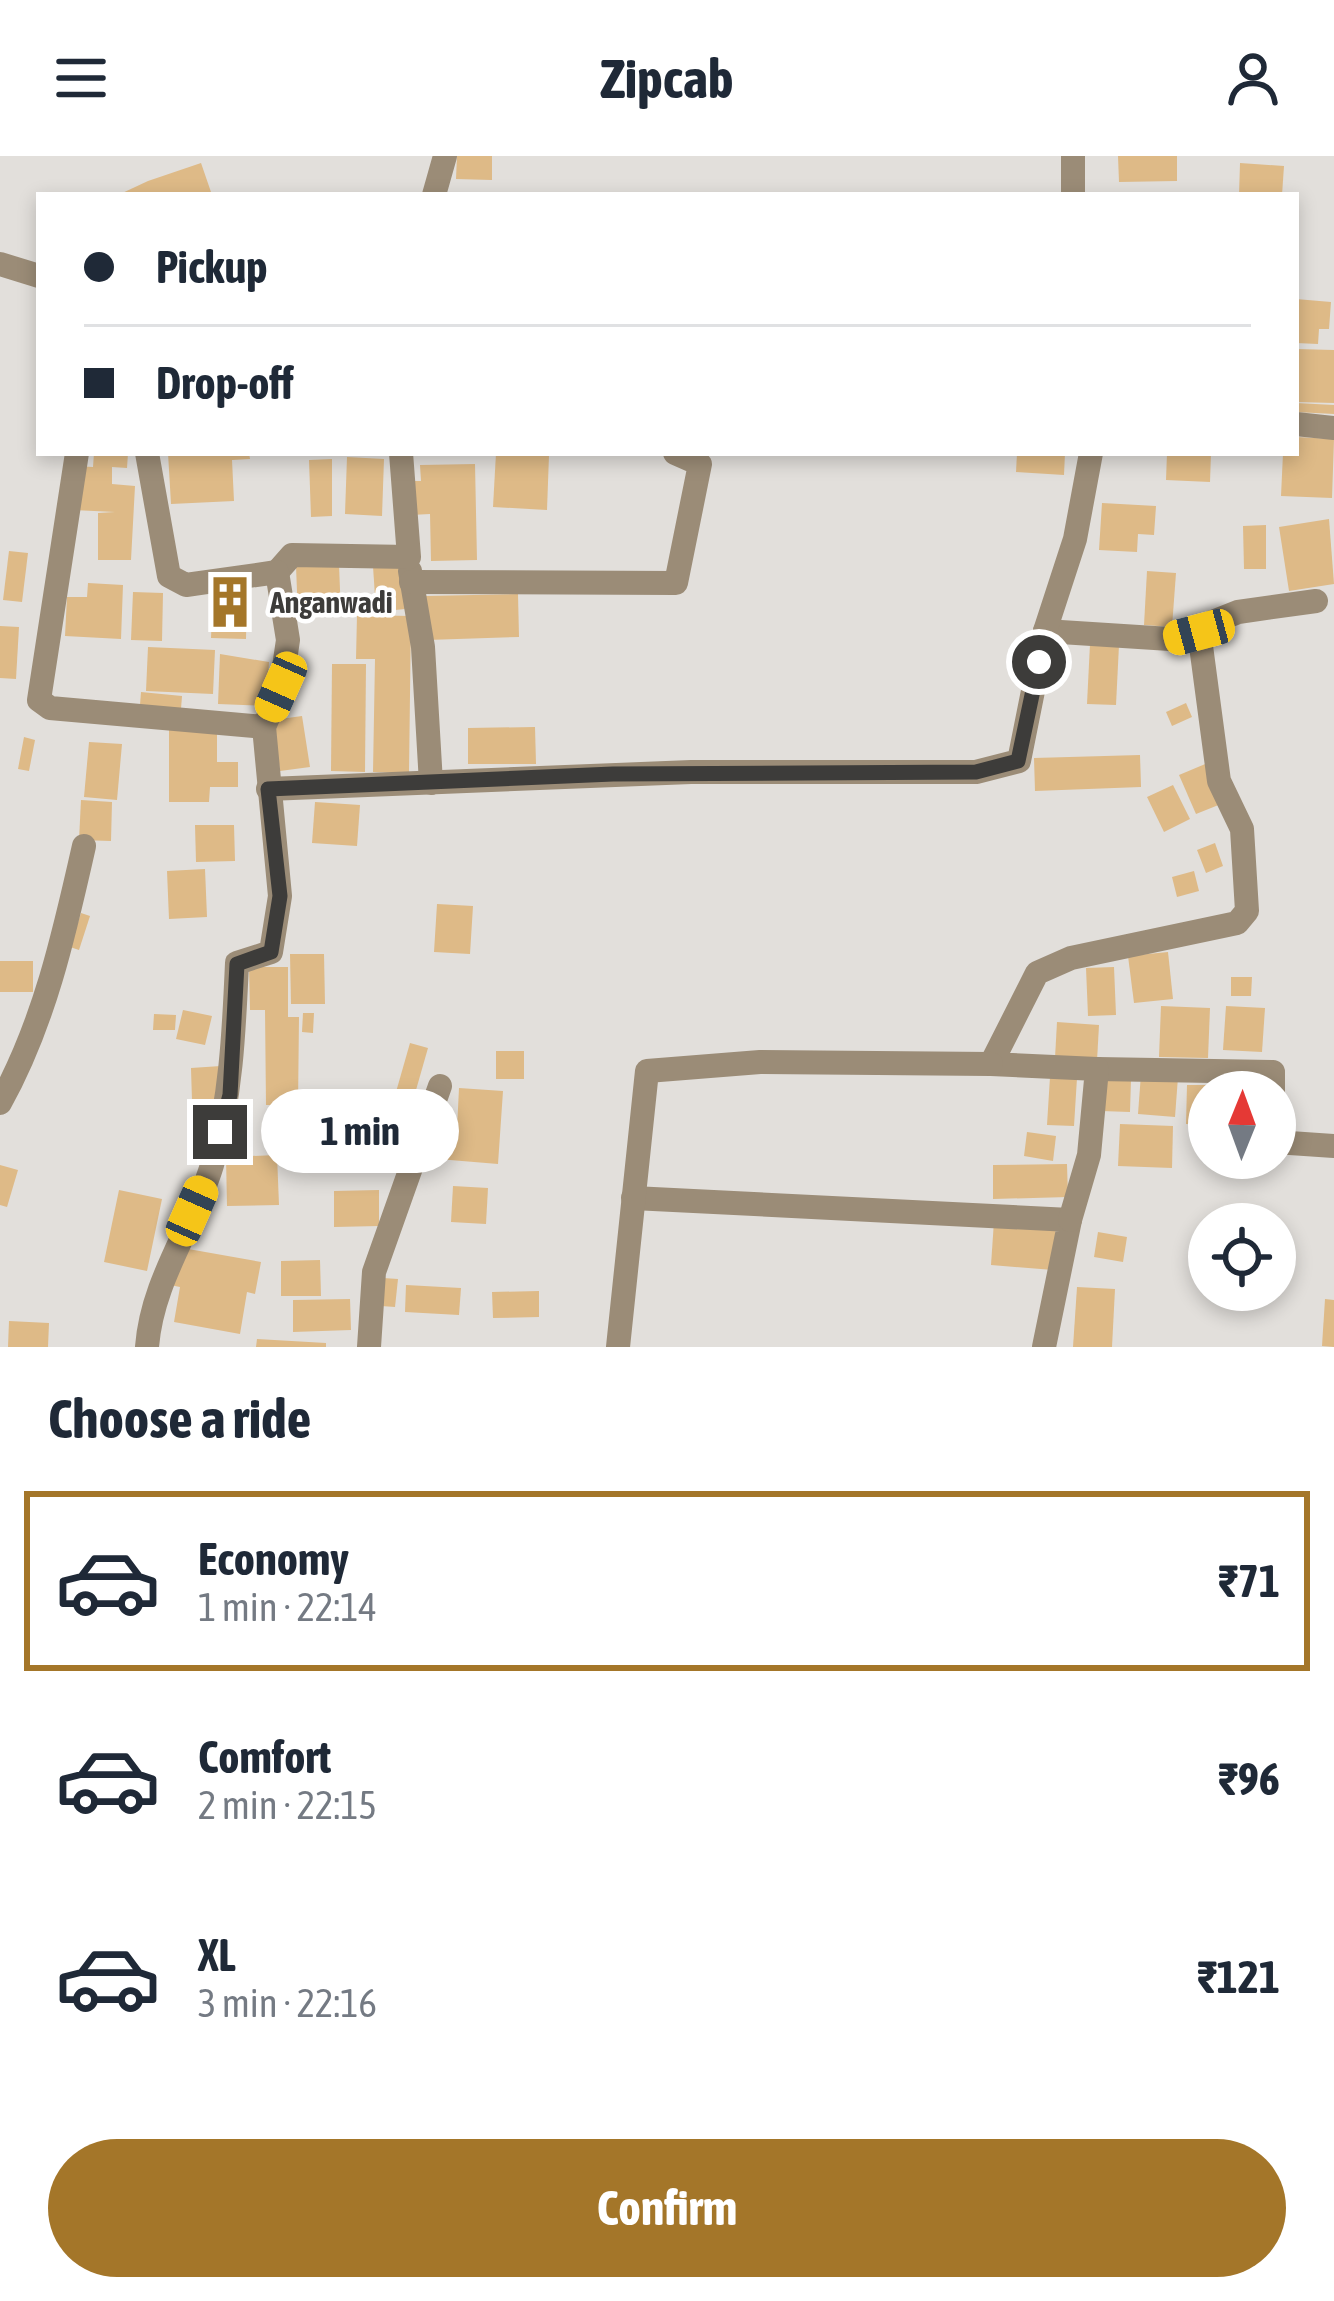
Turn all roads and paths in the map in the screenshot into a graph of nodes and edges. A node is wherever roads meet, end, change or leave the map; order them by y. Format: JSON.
{"nodes":[{"id":1,"x":445,"y":156,"type":"edge"},
{"id":2,"x":1073,"y":156,"type":"edge"},
{"id":3,"x":435,"y":192,"type":"edge"},
{"id":4,"x":1073,"y":192,"type":"edge"},
{"id":5,"x":0,"y":264,"type":"edge"},
{"id":6,"x":36,"y":274,"type":"edge"},
{"id":7,"x":1299,"y":424,"type":"edge"},
{"id":8,"x":1334,"y":428,"type":"edge"},
{"id":9,"x":76,"y":456,"type":"edge"},
{"id":10,"x":148,"y":456,"type":"edge"},
{"id":11,"x":401,"y":456,"type":"edge"},
{"id":12,"x":682,"y":456,"type":"edge"},
{"id":13,"x":1089,"y":456,"type":"edge"},
{"id":14,"x":410,"y":569,"type":"junction"},
{"id":15,"x":277,"y":572,"type":"junction"},
{"id":16,"x":1316,"y":601,"type":"dead end"},
{"id":17,"x":1045,"y":631,"type":"junction"},
{"id":18,"x":1199,"y":632,"type":"junction"},
{"id":19,"x":264,"y":727,"type":"junction"},
{"id":20,"x":431,"y":783,"type":"junction"},
{"id":21,"x":268,"y":789,"type":"junction"},
{"id":22,"x":84,"y":846,"type":"dead end"},
{"id":23,"x":991,"y":1064,"type":"junction"},
{"id":24,"x":1096,"y":1069,"type":"junction"},
{"id":25,"x":1214,"y":1071,"type":"edge"},
{"id":26,"x":440,"y":1086,"type":"dead end"},
{"id":27,"x":0,"y":1103,"type":"edge"},
{"id":28,"x":1296,"y":1143,"type":"edge"},
{"id":29,"x":1334,"y":1146,"type":"edge"},
{"id":30,"x":633,"y":1198,"type":"junction"},
{"id":31,"x":1070,"y":1220,"type":"junction"},
{"id":32,"x":147,"y":1347,"type":"edge"},
{"id":33,"x":369,"y":1347,"type":"edge"},
{"id":34,"x":618,"y":1347,"type":"edge"},
{"id":35,"x":1044,"y":1347,"type":"edge"}],
"edges":[{"from":1,"to":3,"type":"street"},
{"from":2,"to":4,"type":"street"},
{"from":5,"to":6,"type":"street"},
{"from":7,"to":8,"type":"street"},
{"from":9,"to":19,"type":"street"},
{"from":10,"to":15,"type":"street"},
{"from":11,"to":14,"type":"street"},
{"from":12,"to":14,"type":"street"},
{"from":13,"to":17,"type":"street"},
{"from":14,"to":15,"type":"street"},
{"from":14,"to":20,"type":"street"},
{"from":15,"to":19,"type":"street"},
{"from":16,"to":18,"type":"street"},
{"from":17,"to":18,"type":"street"},
{"from":17,"to":20,"type":"street"},
{"from":18,"to":23,"type":"street"},
{"from":19,"to":21,"type":"street"},
{"from":20,"to":21,"type":"street"},
{"from":21,"to":32,"type":"street"},
{"from":22,"to":27,"type":"street"},
{"from":23,"to":24,"type":"street"},
{"from":23,"to":30,"type":"street"},
{"from":24,"to":25,"type":"street"},
{"from":24,"to":31,"type":"street"},
{"from":26,"to":33,"type":"street"},
{"from":28,"to":29,"type":"street"},
{"from":30,"to":31,"type":"street"},
{"from":30,"to":34,"type":"street"},
{"from":31,"to":35,"type":"street"}]}
